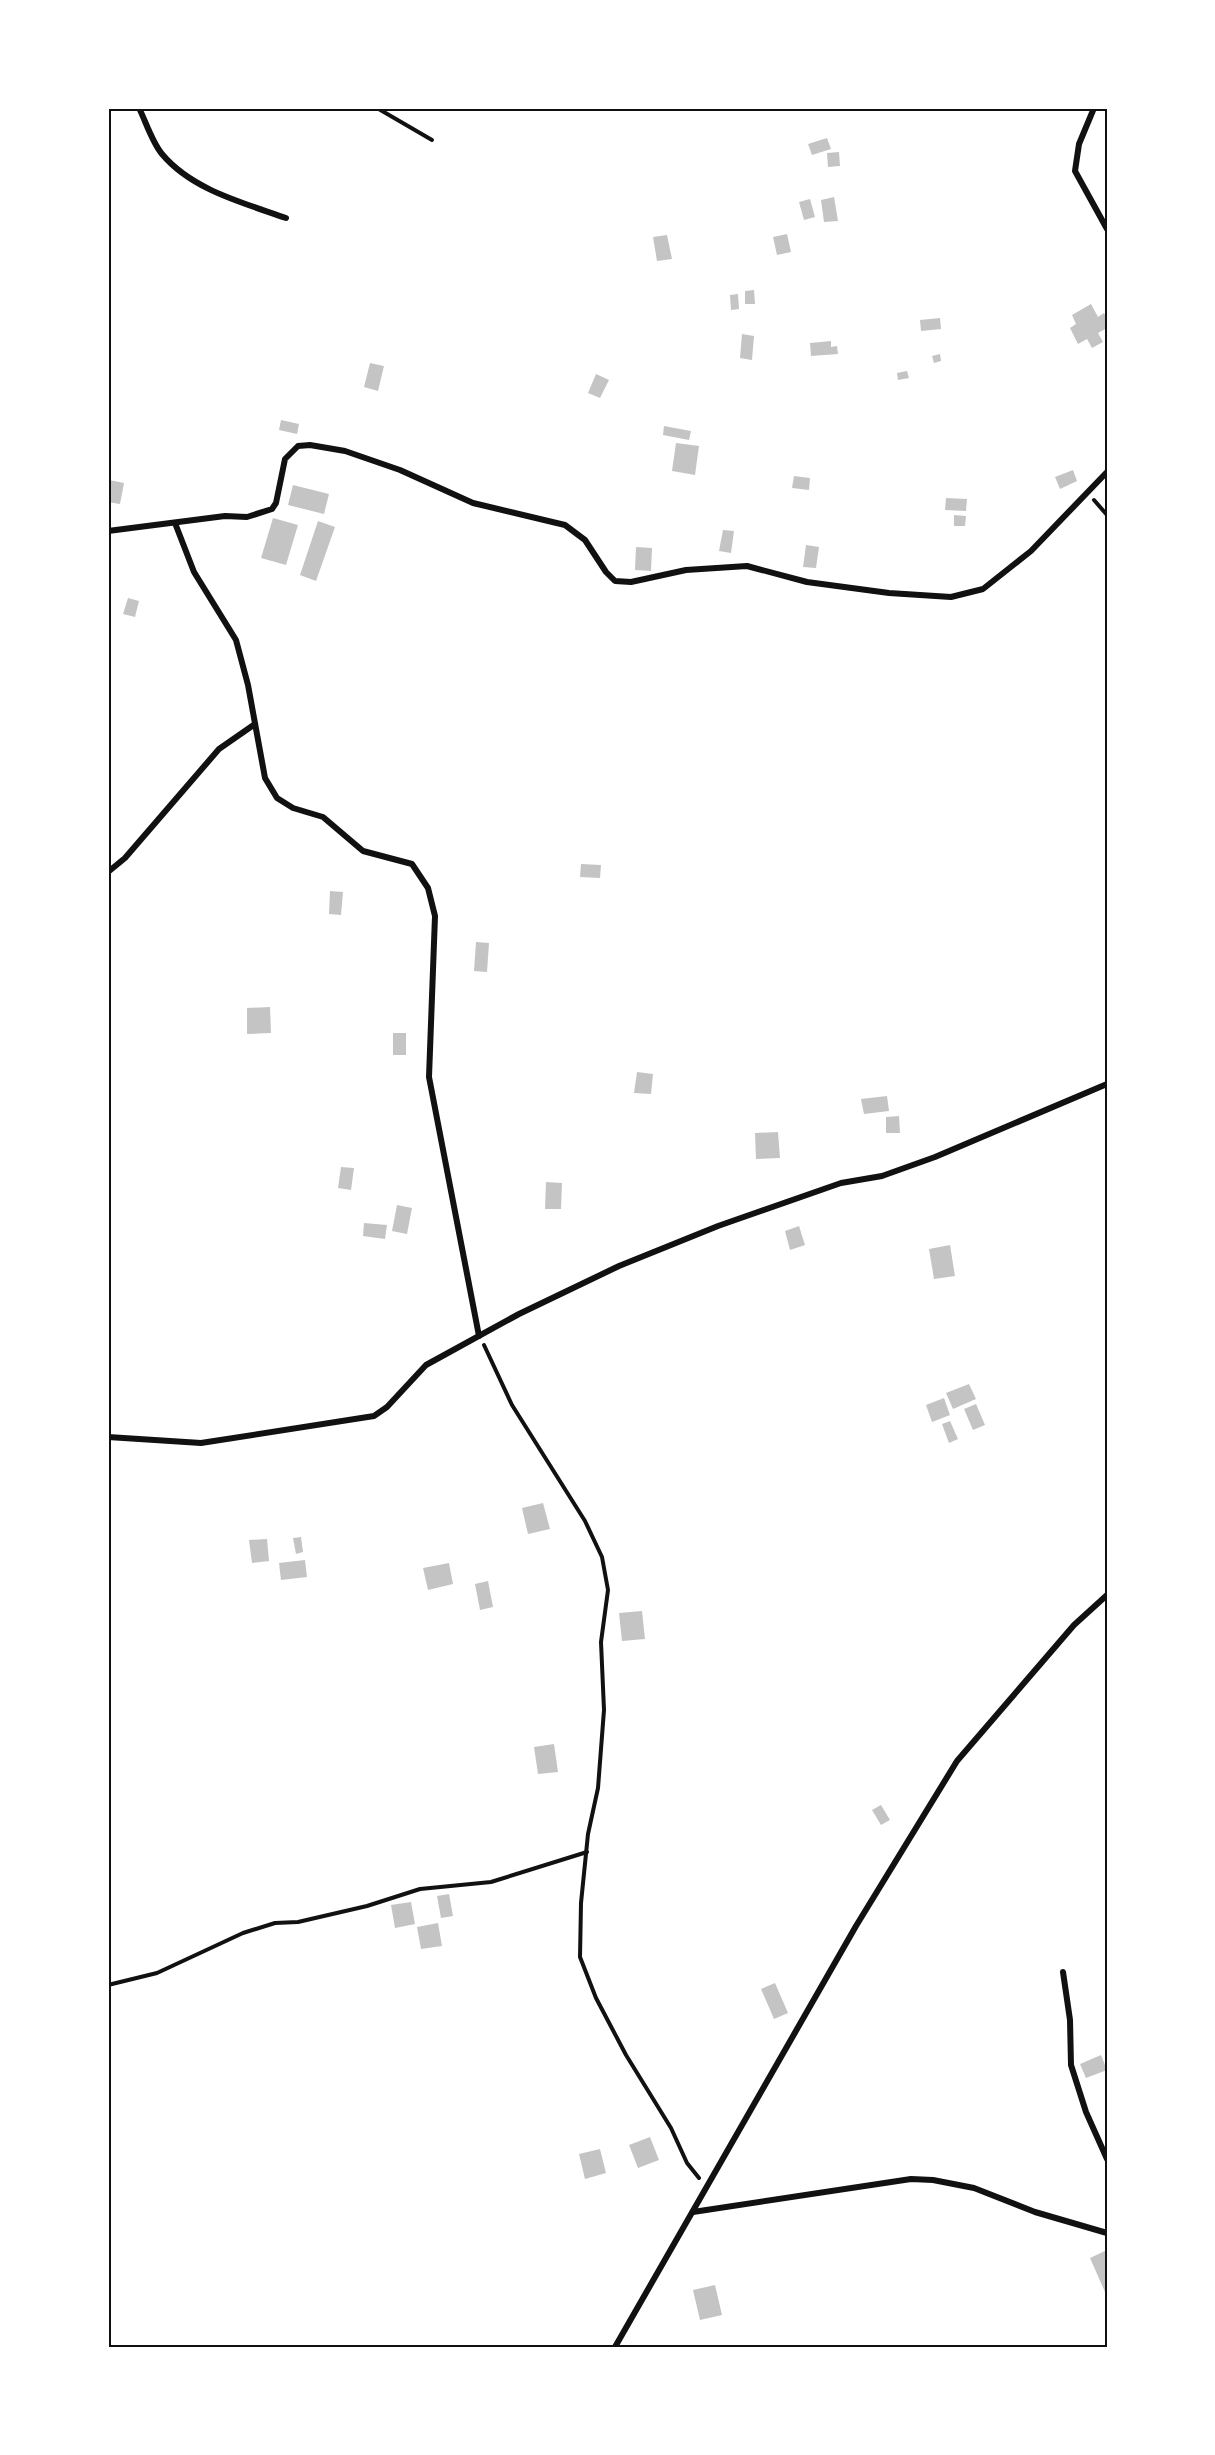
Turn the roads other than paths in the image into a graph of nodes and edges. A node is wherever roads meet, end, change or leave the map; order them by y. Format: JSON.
{"nodes":[{"id":1,"x":139,"y":108,"type":"edge"},
{"id":2,"x":1094,"y":108,"type":"edge"},
{"id":3,"x":286,"y":218,"type":"dead end"},
{"id":4,"x":1107,"y":229,"type":"edge"},
{"id":5,"x":1107,"y":472,"type":"edge"},
{"id":6,"x":175,"y":523,"type":"junction"},
{"id":7,"x":108,"y":531,"type":"edge"},
{"id":8,"x":255,"y":724,"type":"junction"},
{"id":9,"x":108,"y":872,"type":"edge"},
{"id":10,"x":1107,"y":1084,"type":"edge"},
{"id":11,"x":479,"y":1336,"type":"junction"},
{"id":12,"x":108,"y":1437,"type":"edge"},
{"id":13,"x":1107,"y":1595,"type":"edge"},
{"id":14,"x":1063,"y":1972,"type":"dead end"},
{"id":15,"x":1107,"y":2159,"type":"edge"},
{"id":16,"x":693,"y":2212,"type":"junction"},
{"id":17,"x":1107,"y":2233,"type":"edge"},
{"id":18,"x":615,"y":2347,"type":"edge"}],
"edges":[{"from":1,"to":3,"type":"street"},
{"from":2,"to":4,"type":"street"},
{"from":5,"to":6,"type":"street"},
{"from":6,"to":7,"type":"street"},
{"from":6,"to":8,"type":"street"},
{"from":8,"to":9,"type":"street"},
{"from":8,"to":11,"type":"street"},
{"from":10,"to":11,"type":"street"},
{"from":11,"to":12,"type":"street"},
{"from":13,"to":16,"type":"street"},
{"from":14,"to":15,"type":"street"},
{"from":16,"to":17,"type":"street"},
{"from":16,"to":18,"type":"street"}]}
